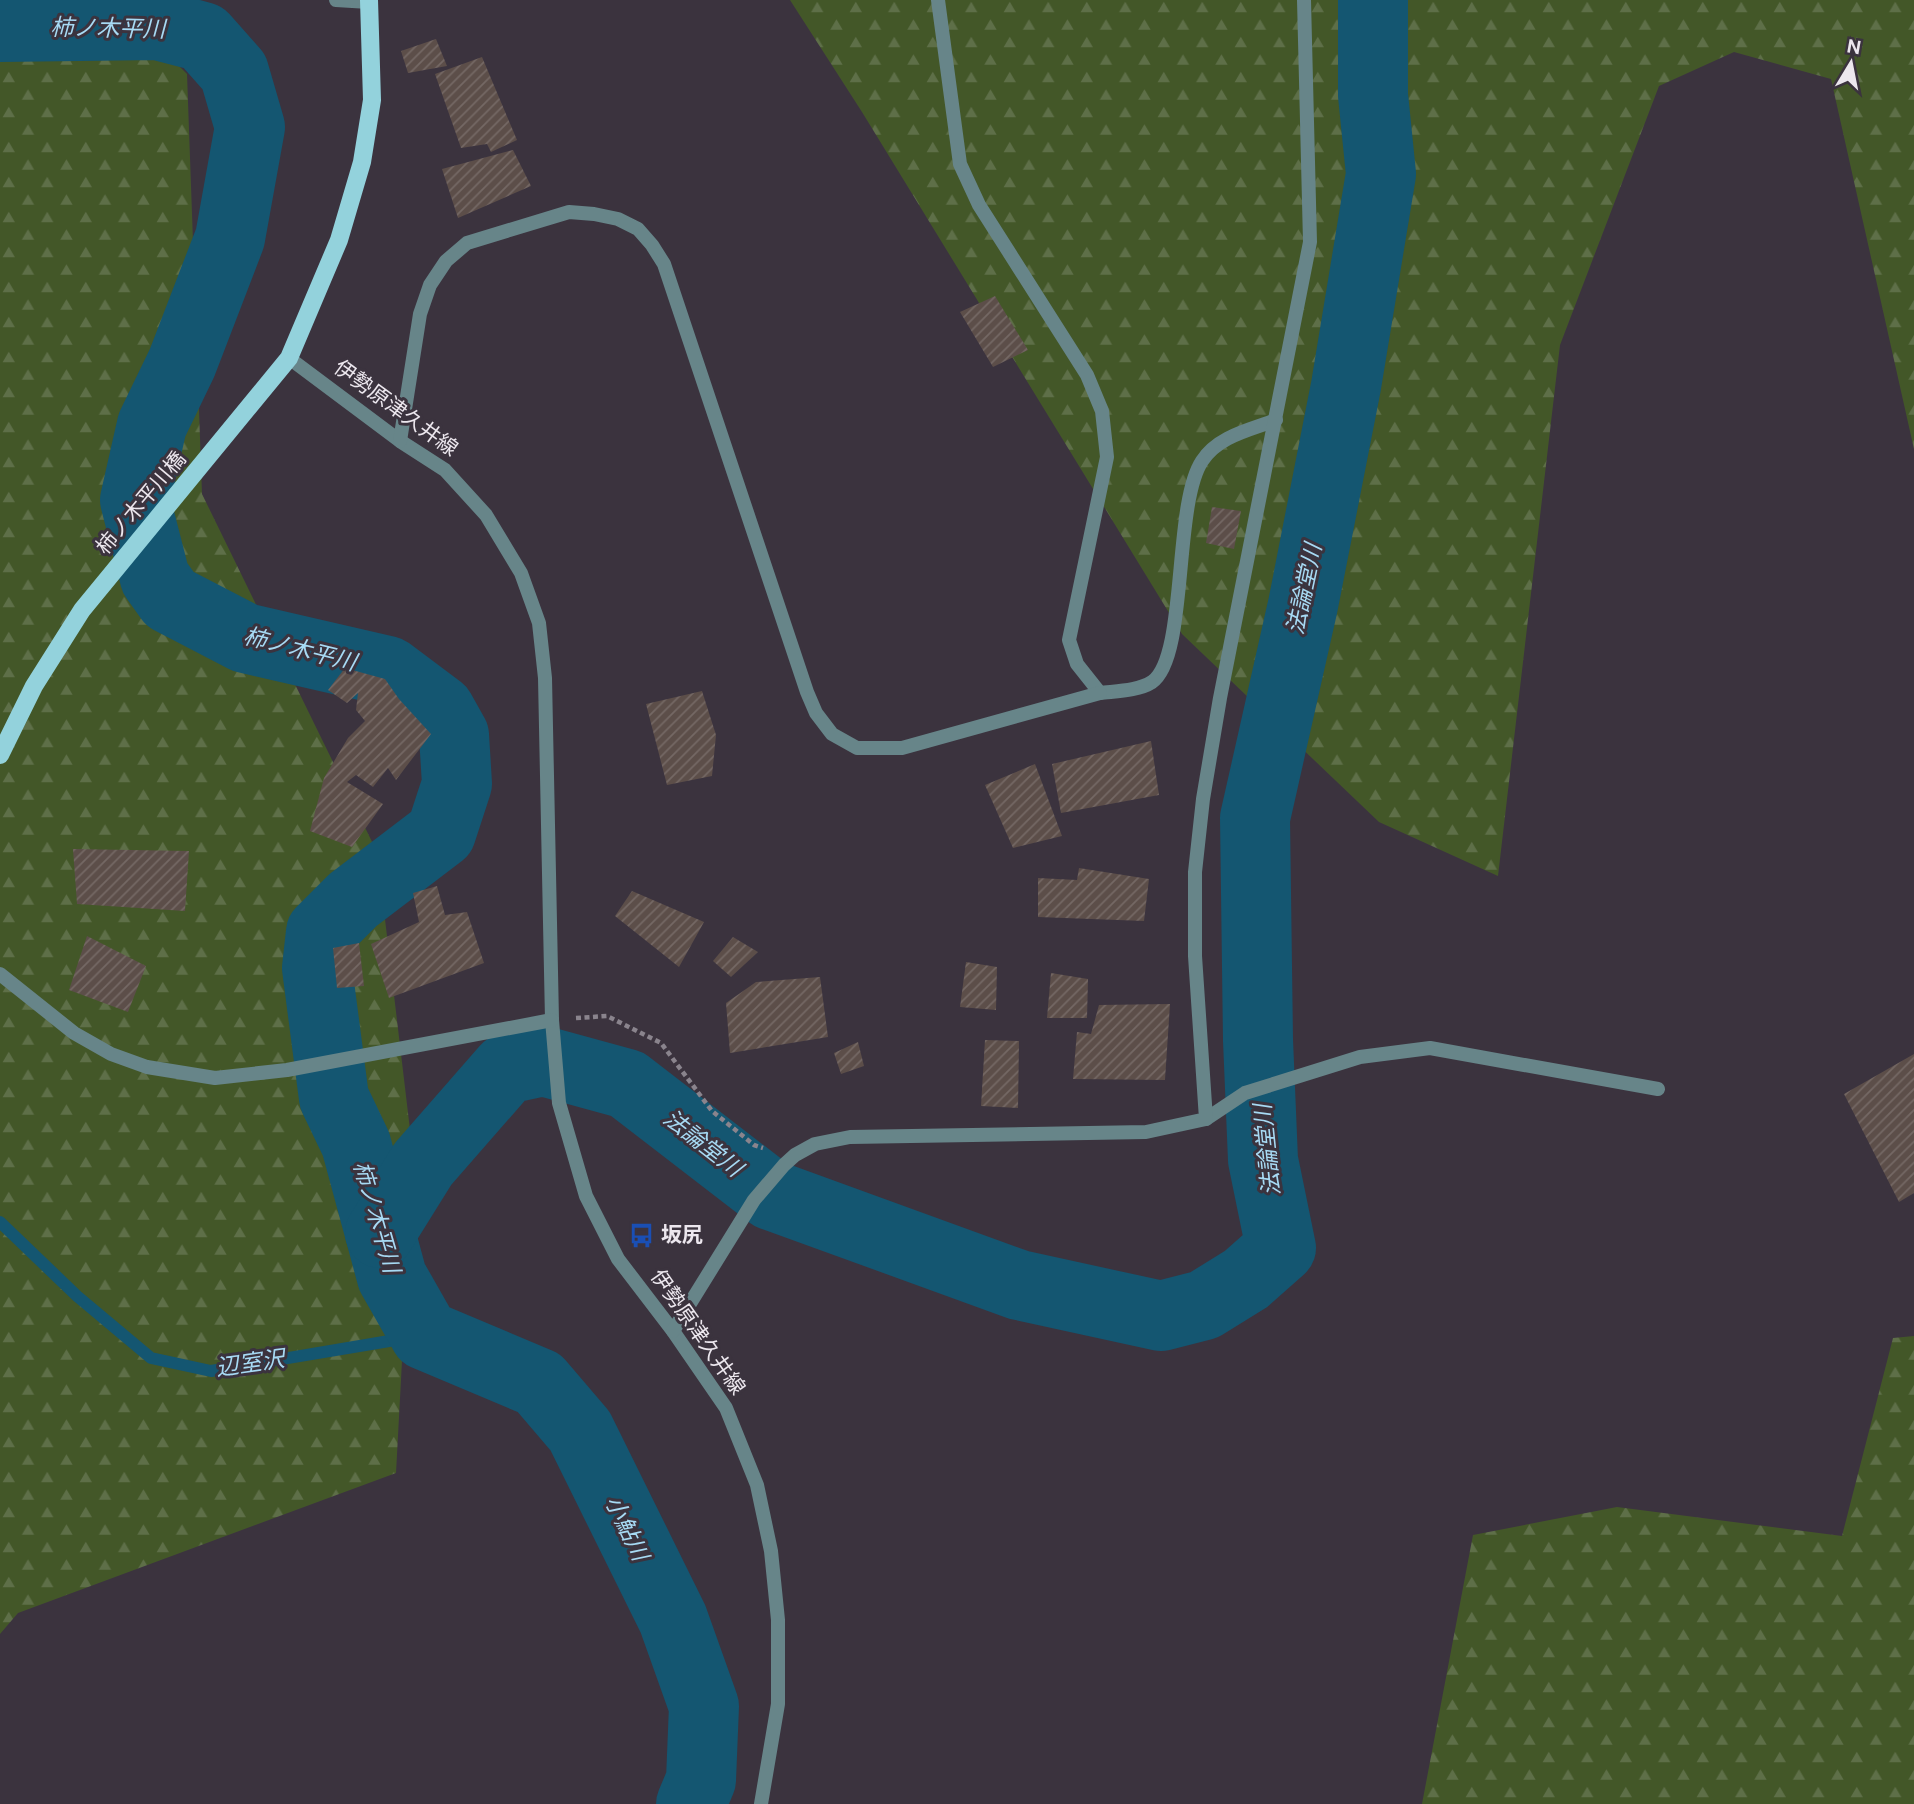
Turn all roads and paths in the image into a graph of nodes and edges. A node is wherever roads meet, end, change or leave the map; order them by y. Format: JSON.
{"nodes":[{"id":1,"x":336,"y":0,"type":"edge"},
{"id":2,"x":938,"y":0,"type":"edge"},
{"id":3,"x":1304,"y":0,"type":"edge"},
{"id":4,"x":369,"y":1,"type":"edge"},
{"id":5,"x":289,"y":358,"type":"junction"},
{"id":6,"x":1276,"y":420,"type":"junction"},
{"id":7,"x":401,"y":441,"type":"junction"},
{"id":8,"x":1100,"y":693,"type":"junction"},
{"id":9,"x":0,"y":755,"type":"edge"},
{"id":10,"x":0,"y":974,"type":"edge"},
{"id":11,"x":552,"y":1020,"type":"junction"},
{"id":12,"x":1658,"y":1089,"type":"dead end"},
{"id":13,"x":1206,"y":1119,"type":"junction"},
{"id":14,"x":789,"y":1160,"type":"junction"},
{"id":15,"x":673,"y":1331,"type":"junction"},
{"id":16,"x":761,"y":1804,"type":"edge"}],
"edges":[{"from":1,"to":4,"type":"street"},
{"from":2,"to":8,"type":"street"},
{"from":3,"to":6,"type":"street"},
{"from":4,"to":5,"type":"main road"},
{"from":5,"to":7,"type":"street","name":"伊勢原津久井線"},
{"from":5,"to":9,"type":"main road","name":"柿ノ木平川橋"},
{"from":6,"to":8,"type":"street"},
{"from":6,"to":13,"type":"street"},
{"from":7,"to":8,"type":"street"},
{"from":7,"to":11,"type":"street","name":"伊勢原津久井線"},
{"from":10,"to":11,"type":"street"},
{"from":11,"to":14,"type":"path"},
{"from":11,"to":15,"type":"street","name":"伊勢原津久井線"},
{"from":12,"to":13,"type":"street"},
{"from":13,"to":14,"type":"street"},
{"from":14,"to":15,"type":"street"},
{"from":15,"to":16,"type":"street","name":"伊勢原津久井線"}]}
